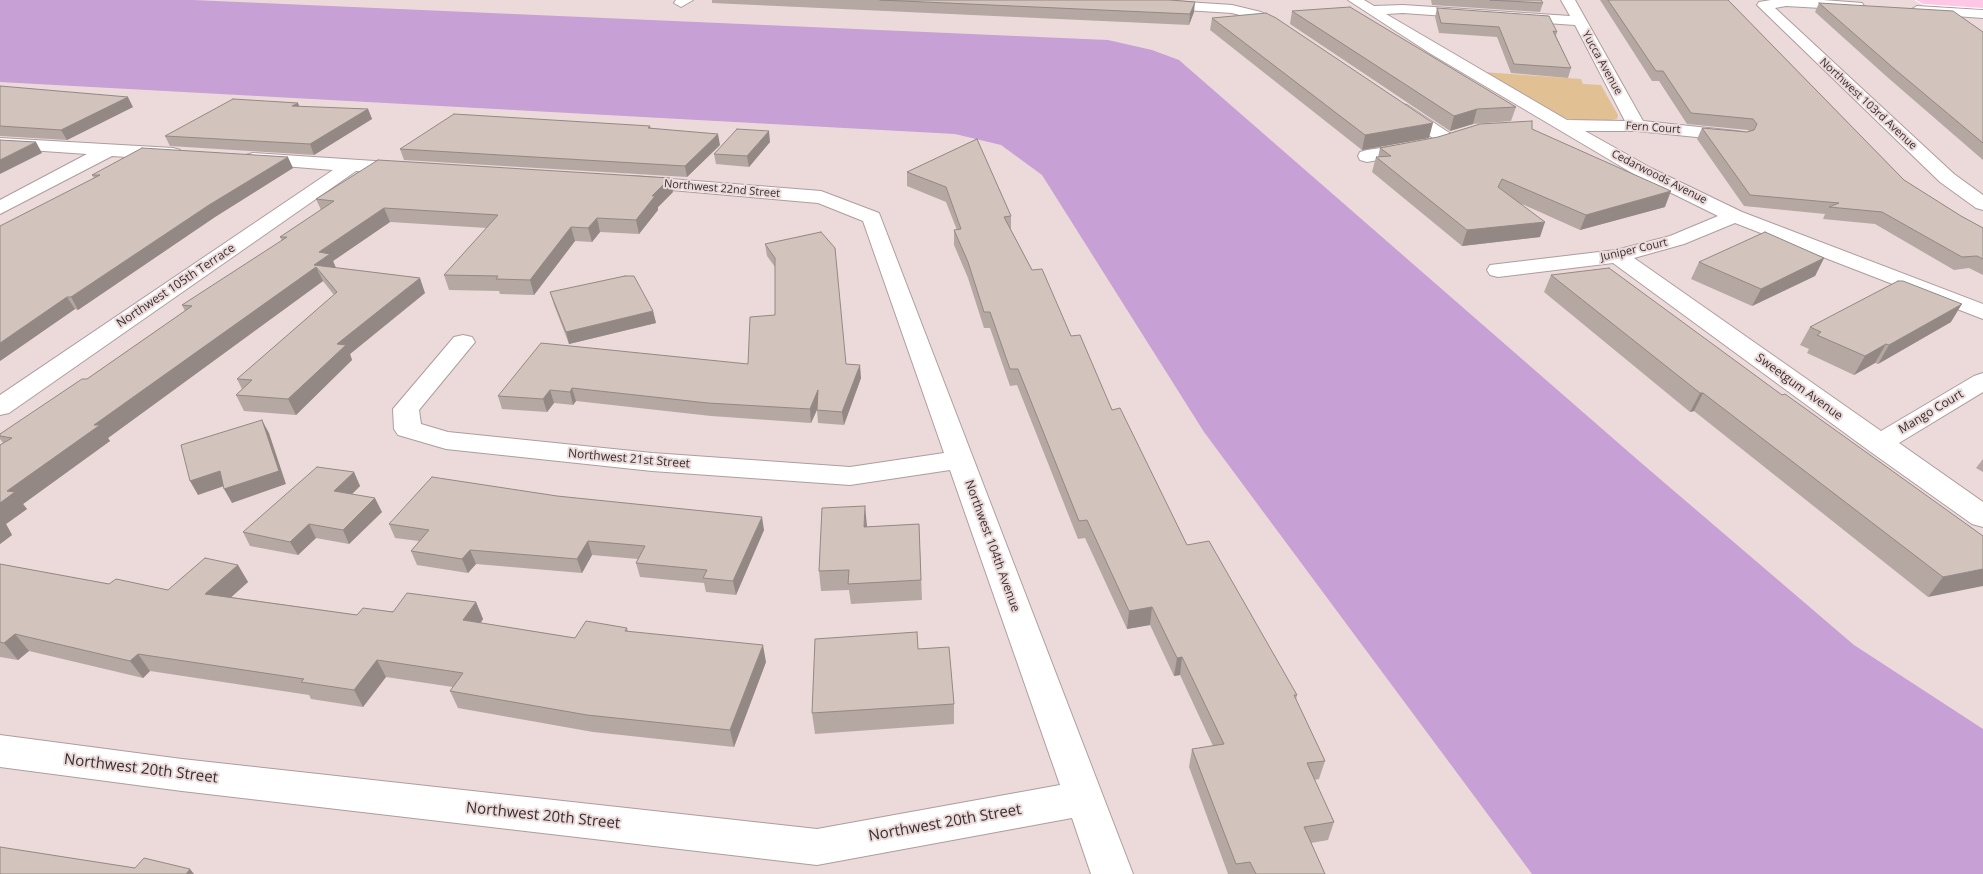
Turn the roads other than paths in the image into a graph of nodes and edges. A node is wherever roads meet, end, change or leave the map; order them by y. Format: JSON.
{"nodes":[{"id":1,"x":1092,"y":0,"type":"edge"},
{"id":2,"x":1355,"y":0,"type":"edge"},
{"id":3,"x":1568,"y":0,"type":"edge"},
{"id":4,"x":1923,"y":0,"type":"edge"},
{"id":5,"x":1960,"y":1,"type":"edge"},
{"id":6,"x":1232,"y":4,"type":"edge"},
{"id":7,"x":1873,"y":7,"type":"edge"},
{"id":8,"x":1902,"y":9,"type":"edge"},
{"id":9,"x":1371,"y":10,"type":"junction"},
{"id":10,"x":1982,"y":12,"type":"edge"},
{"id":11,"x":1579,"y":21,"type":"junction"},
{"id":12,"x":1300,"y":41,"type":"edge"},
{"id":13,"x":1390,"y":102,"type":"edge"},
{"id":14,"x":1563,"y":125,"type":"junction"},
{"id":15,"x":1527,"y":126,"type":"edge"},
{"id":16,"x":1637,"y":126,"type":"junction"},
{"id":17,"x":1465,"y":134,"type":"edge"},
{"id":18,"x":1742,"y":136,"type":"edge"},
{"id":19,"x":1448,"y":140,"type":"junction"},
{"id":20,"x":0,"y":143,"type":"edge"},
{"id":21,"x":110,"y":150,"type":"junction"},
{"id":22,"x":187,"y":155,"type":"edge"},
{"id":23,"x":1367,"y":156,"type":"edge"},
{"id":24,"x":236,"y":158,"type":"edge"},
{"id":25,"x":351,"y":166,"type":"junction"},
{"id":26,"x":421,"y":170,"type":"edge"},
{"id":27,"x":610,"y":181,"type":"edge"},
{"id":28,"x":1983,"y":204,"type":"edge"},
{"id":29,"x":0,"y":208,"type":"edge"},
{"id":30,"x":1736,"y":216,"type":"junction"},
{"id":31,"x":872,"y":217,"type":"joint"},
{"id":32,"x":1617,"y":256,"type":"junction"},
{"id":33,"x":1498,"y":270,"type":"dead end"},
{"id":34,"x":1983,"y":312,"type":"edge"},
{"id":35,"x":462,"y":342,"type":"dead end"},
{"id":36,"x":1983,"y":381,"type":"edge"},
{"id":37,"x":0,"y":407,"type":"edge"},
{"id":38,"x":1878,"y":444,"type":"junction"},
{"id":39,"x":960,"y":460,"type":"junction"},
{"id":40,"x":1983,"y":517,"type":"edge"},
{"id":41,"x":0,"y":751,"type":"edge"},
{"id":42,"x":1085,"y":798,"type":"junction"},
{"id":43,"x":1112,"y":874,"type":"edge"}],
"edges":[{"from":1,"to":6,"type":"street"},
{"from":2,"to":9,"type":"street","name":"Cedarwoods Avenue"},
{"from":3,"to":11,"type":"street","name":"Yucca Avenue"},
{"from":4,"to":5,"type":"main road"},
{"from":5,"to":10,"type":"street"},
{"from":6,"to":12,"type":"street"},
{"from":7,"to":28,"type":"street","name":"Northwest 103rd Avenue"},
{"from":8,"to":10,"type":"street"},
{"from":9,"to":11,"type":"street"},
{"from":9,"to":14,"type":"street","name":"Cedarwoods Avenue"},
{"from":11,"to":16,"type":"street","name":"Yucca Avenue"},
{"from":13,"to":19,"type":"street"},
{"from":14,"to":15,"type":"street","name":"Fern Court"},
{"from":14,"to":16,"type":"street","name":"Fern Court"},
{"from":14,"to":30,"type":"street","name":"Cedarwoods Avenue"},
{"from":16,"to":18,"type":"street","name":"Fern Court"},
{"from":17,"to":19,"type":"street"},
{"from":19,"to":23,"type":"street"},
{"from":20,"to":21,"type":"street"},
{"from":21,"to":22,"type":"street"},
{"from":21,"to":29,"type":"street"},
{"from":24,"to":25,"type":"street"},
{"from":25,"to":26,"type":"street"},
{"from":25,"to":37,"type":"street","name":"Northwest 105th Terrace"},
{"from":27,"to":31,"type":"street","name":"Northwest 22nd Street"},
{"from":30,"to":32,"type":"street","name":"Juniper Court"},
{"from":30,"to":34,"type":"street","name":"Cedarwoods Avenue"},
{"from":31,"to":39,"type":"street","name":"Northwest 104th Avenue"},
{"from":32,"to":33,"type":"street","name":"Juniper Court"},
{"from":32,"to":38,"type":"street","name":"Sweetgum Avenue"},
{"from":35,"to":39,"type":"street","name":"Northwest 21st Street"},
{"from":36,"to":38,"type":"street","name":"Mango Court"},
{"from":38,"to":40,"type":"street","name":"Sweetgum Avenue"},
{"from":39,"to":42,"type":"street","name":"Northwest 104th Avenue"},
{"from":41,"to":42,"type":"street","name":"Northwest 20th Street"},
{"from":42,"to":43,"type":"street","name":"Northwest 104th Avenue"}]}
